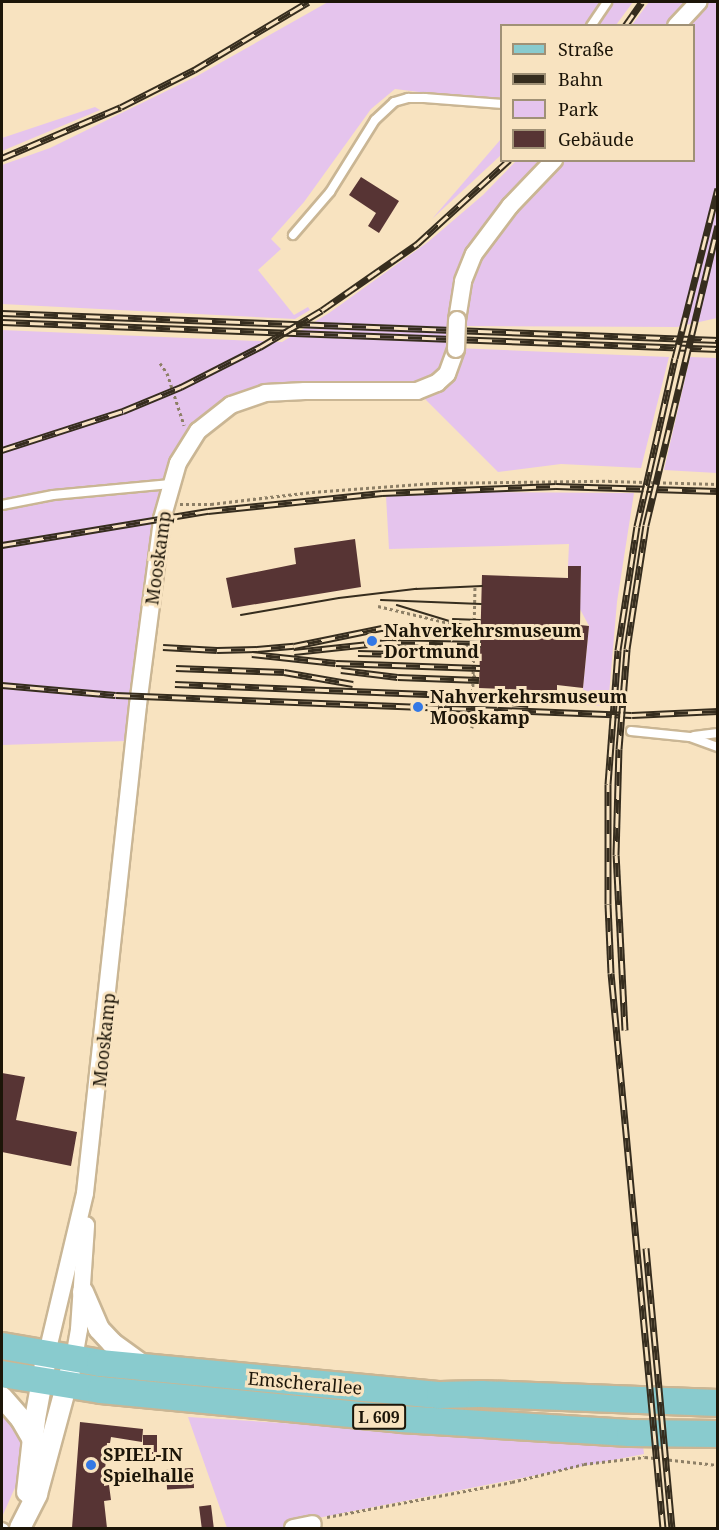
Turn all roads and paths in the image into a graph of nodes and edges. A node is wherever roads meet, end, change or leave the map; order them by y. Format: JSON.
{"nodes":[{"id":1,"x":607,"y":2,"type":"edge"},
{"id":2,"x":698,"y":2,"type":"edge"},
{"id":3,"x":592,"y":24,"type":"edge"},
{"id":4,"x":678,"y":24,"type":"edge"},
{"id":5,"x":500,"y":104,"type":"edge"},
{"id":6,"x":552,"y":162,"type":"edge"},
{"id":7,"x":293,"y":236,"type":"dead end"},
{"id":8,"x":160,"y":363,"type":"dead end"},
{"id":9,"x":189,"y":444,"type":"junction"},
{"id":10,"x":170,"y":484,"type":"junction"},
{"id":11,"x":717,"y":484,"type":"edge"},
{"id":12,"x":166,"y":502,"type":"junction"},
{"id":13,"x":2,"y":505,"type":"edge"},
{"id":14,"x":475,"y":586,"type":"dead end"},
{"id":15,"x":378,"y":606,"type":"dead end"},
{"id":16,"x":474,"y":629,"type":"junction"},
{"id":17,"x":473,"y":675,"type":"junction"},
{"id":18,"x":479,"y":680,"type":"dead end"},
{"id":19,"x":440,"y":702,"type":"dead end"},
{"id":20,"x":473,"y":703,"type":"junction"},
{"id":21,"x":472,"y":728,"type":"dead end"},
{"id":22,"x":631,"y":731,"type":"dead end"},
{"id":23,"x":717,"y":733,"type":"edge"},
{"id":24,"x":690,"y":737,"type":"junction"},
{"id":25,"x":717,"y":747,"type":"edge"},
{"id":26,"x":84,"y":1201,"type":"junction"},
{"id":27,"x":82,"y":1292,"type":"junction"},
{"id":28,"x":2,"y":1346,"type":"edge"},
{"id":29,"x":47,"y":1353,"type":"junction"},
{"id":30,"x":74,"y":1358,"type":"junction"},
{"id":31,"x":145,"y":1367,"type":"junction"},
{"id":32,"x":2,"y":1374,"type":"edge"},
{"id":33,"x":42,"y":1380,"type":"junction"},
{"id":34,"x":68,"y":1384,"type":"junction"},
{"id":35,"x":2,"y":1397,"type":"edge"},
{"id":36,"x":717,"y":1403,"type":"edge"},
{"id":37,"x":717,"y":1434,"type":"edge"},
{"id":38,"x":33,"y":1440,"type":"junction"},
{"id":39,"x":717,"y":1465,"type":"edge"},
{"id":40,"x":313,"y":1524,"type":"joint"},
{"id":41,"x":15,"y":1528,"type":"edge"},
{"id":42,"x":20,"y":1528,"type":"edge"},
{"id":43,"x":293,"y":1528,"type":"edge"}],
"edges":[{"from":1,"to":3,"type":"lane"},
{"from":2,"to":4,"type":"street"},
{"from":5,"to":7,"type":"lane"},
{"from":6,"to":9,"type":"street","name":"Mooskamp","bridge":true},
{"from":8,"to":9,"type":"path"},
{"from":9,"to":10,"type":"street","name":"Mooskamp"},
{"from":10,"to":12,"type":"street","name":"Mooskamp"},
{"from":10,"to":13,"type":"lane"},
{"from":11,"to":12,"type":"path"},
{"from":12,"to":26,"type":"street","name":"Mooskamp"},
{"from":14,"to":16,"type":"path"},
{"from":15,"to":16,"type":"path"},
{"from":16,"to":17,"type":"path"},
{"from":17,"to":18,"type":"path"},
{"from":17,"to":20,"type":"path"},
{"from":19,"to":20,"type":"path"},
{"from":20,"to":21,"type":"path"},
{"from":22,"to":24,"type":"lane"},
{"from":23,"to":24,"type":"lane"},
{"from":24,"to":25,"type":"lane"},
{"from":26,"to":27,"type":"street","name":"Mooskamp"},
{"from":26,"to":29,"type":"street","name":"Mooskamp"},
{"from":27,"to":30,"type":"street","name":"Mooskamp"},
{"from":27,"to":31,"type":"street"},
{"from":28,"to":29,"type":"main road","name":"Emscherallee","number":"L 609"},
{"from":29,"to":30,"type":"main road","name":"Emscherallee","number":"L 609"},
{"from":29,"to":33,"type":"street"},
{"from":30,"to":31,"type":"main road","name":"Emscherallee","number":"L 609"},
{"from":30,"to":34,"type":"street"},
{"from":31,"to":36,"type":"main road","name":"Emscherallee","number":"L 609"},
{"from":32,"to":33,"type":"main road","name":"Emscherallee","number":"L 609"},
{"from":33,"to":34,"type":"main road","name":"Emscherallee","number":"L 609"},
{"from":33,"to":38,"type":"street"},
{"from":34,"to":37,"type":"main road","name":"Emscherallee","number":"L 609"},
{"from":34,"to":42,"type":"street"},
{"from":35,"to":38,"type":"street"},
{"from":38,"to":41,"type":"street"},
{"from":39,"to":40,"type":"path"},
{"from":40,"to":43,"type":"street"}]}
